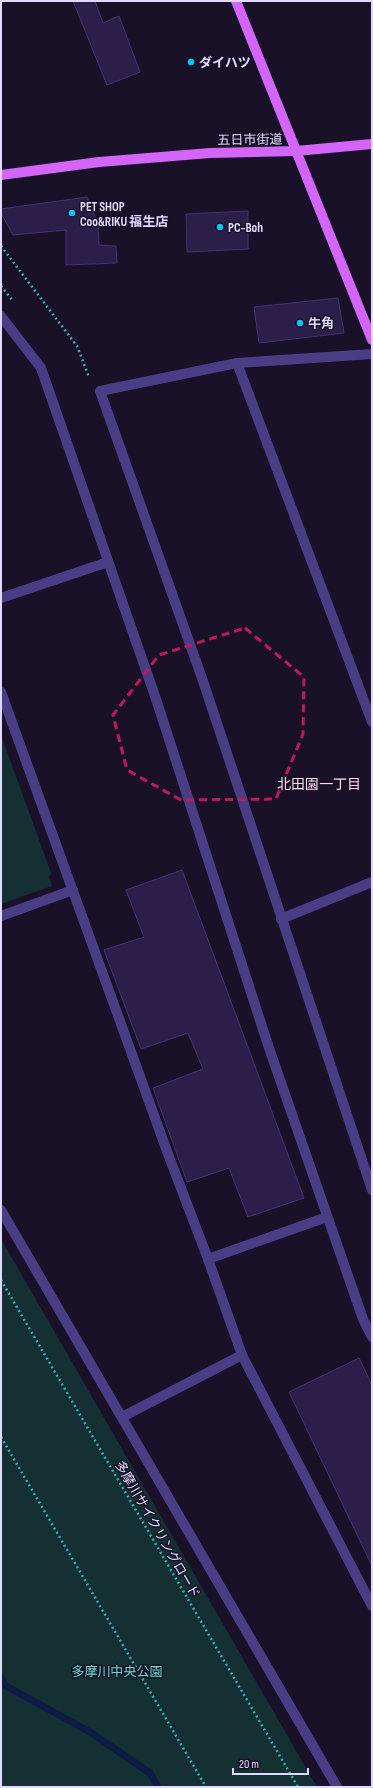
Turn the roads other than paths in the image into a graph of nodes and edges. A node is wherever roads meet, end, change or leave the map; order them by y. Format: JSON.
{"nodes":[{"id":1,"x":236,"y":1,"type":"edge"},
{"id":2,"x":372,"y":144,"type":"edge"},
{"id":3,"x":296,"y":151,"type":"junction"},
{"id":4,"x":1,"y":175,"type":"edge"},
{"id":5,"x":1,"y":316,"type":"edge"},
{"id":6,"x":372,"y":340,"type":"edge"},
{"id":7,"x":372,"y":354,"type":"edge"},
{"id":8,"x":237,"y":363,"type":"junction"},
{"id":9,"x":108,"y":562,"type":"junction"},
{"id":10,"x":1,"y":598,"type":"edge"},
{"id":11,"x":1,"y":692,"type":"edge"},
{"id":12,"x":372,"y":722,"type":"edge"},
{"id":13,"x":372,"y":882,"type":"edge"},
{"id":14,"x":73,"y":890,"type":"junction"},
{"id":15,"x":1,"y":916,"type":"edge"},
{"id":16,"x":281,"y":919,"type":"junction"},
{"id":17,"x":372,"y":1190,"type":"edge"},
{"id":18,"x":1,"y":1210,"type":"edge"},
{"id":19,"x":327,"y":1217,"type":"junction"},
{"id":20,"x":208,"y":1259,"type":"junction"},
{"id":21,"x":372,"y":1337,"type":"edge"},
{"id":22,"x":242,"y":1354,"type":"junction"},
{"id":23,"x":122,"y":1417,"type":"junction"},
{"id":24,"x":372,"y":1606,"type":"edge"},
{"id":25,"x":337,"y":1787,"type":"edge"}],
"edges":[{"from":1,"to":3,"type":"main road"},
{"from":2,"to":3,"type":"main road"},
{"from":3,"to":4,"type":"main road","name":"五日市街道"},
{"from":3,"to":6,"type":"main road","name":"五日市街道"},
{"from":5,"to":9,"type":"street"},
{"from":7,"to":8,"type":"street"},
{"from":8,"to":12,"type":"street"},
{"from":8,"to":16,"type":"street"},
{"from":9,"to":10,"type":"street"},
{"from":9,"to":19,"type":"street"},
{"from":11,"to":14,"type":"street"},
{"from":13,"to":16,"type":"street"},
{"from":14,"to":15,"type":"street"},
{"from":14,"to":20,"type":"street"},
{"from":16,"to":17,"type":"street"},
{"from":18,"to":23,"type":"street"},
{"from":19,"to":20,"type":"street"},
{"from":19,"to":21,"type":"street"},
{"from":20,"to":22,"type":"street"},
{"from":22,"to":23,"type":"street"},
{"from":22,"to":24,"type":"street"},
{"from":23,"to":25,"type":"street"}]}
